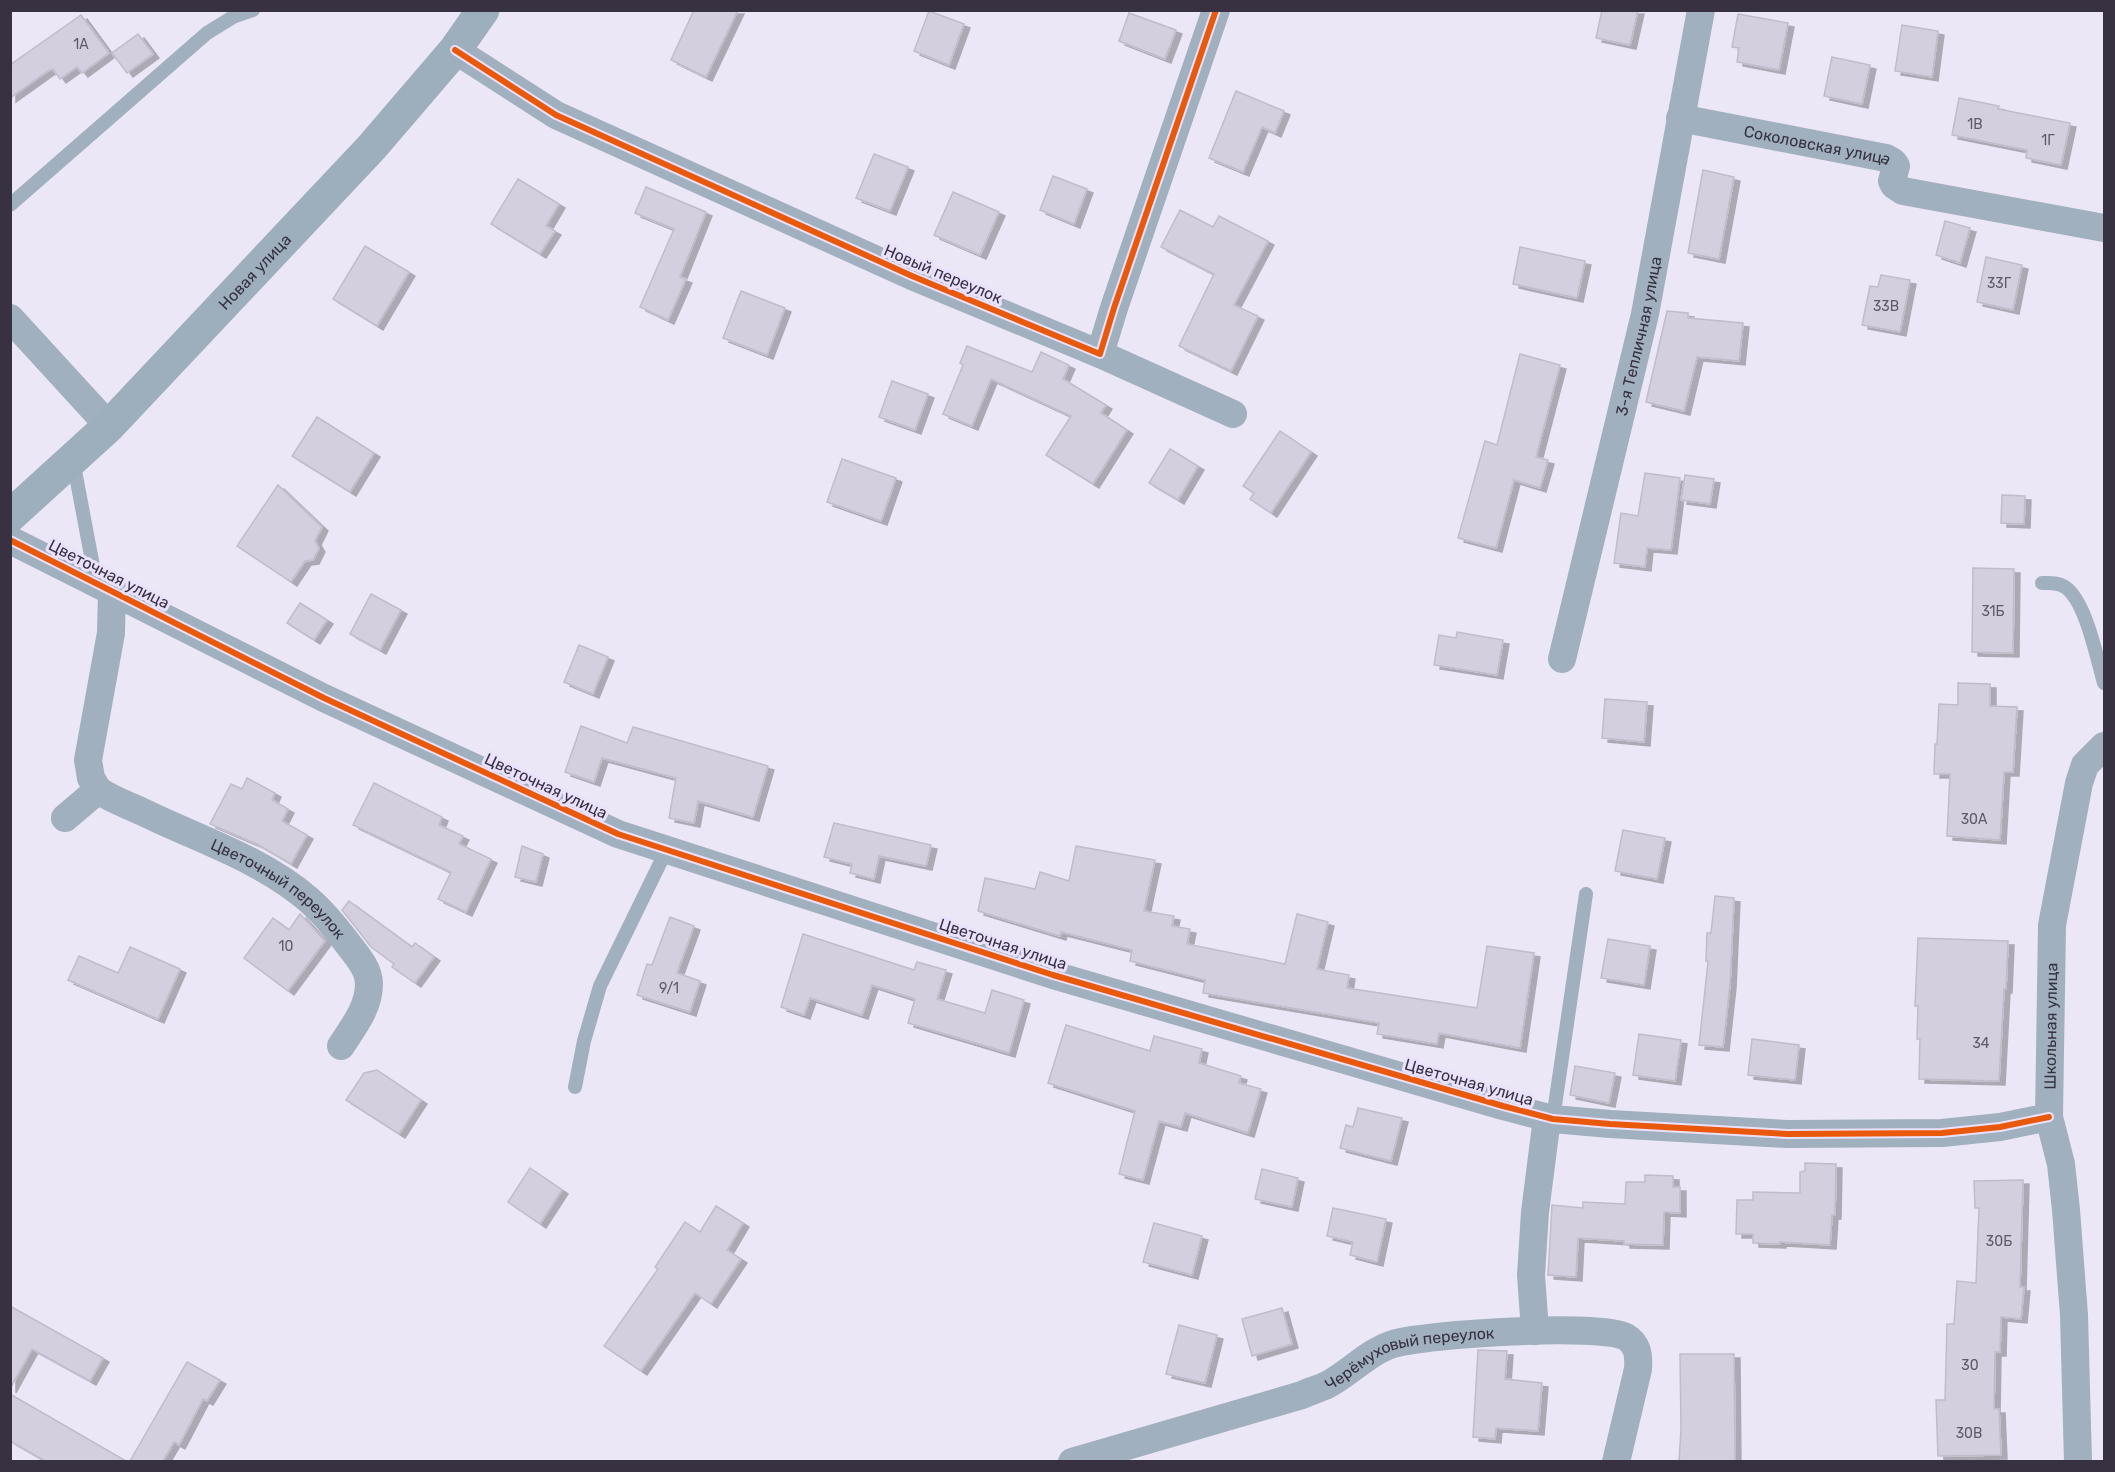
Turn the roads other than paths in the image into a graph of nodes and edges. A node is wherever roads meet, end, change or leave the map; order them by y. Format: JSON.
{"nodes":[{"id":1,"x":253,"y":10,"type":"edge"},
{"id":2,"x":483,"y":10,"type":"edge"},
{"id":3,"x":1216,"y":10,"type":"edge"},
{"id":4,"x":1701,"y":10,"type":"edge"},
{"id":5,"x":455,"y":50,"type":"junction"},
{"id":6,"x":1680,"y":118,"type":"junction"},
{"id":7,"x":10,"y":205,"type":"edge"},
{"id":8,"x":2104,"y":228,"type":"edge"},
{"id":9,"x":10,"y":318,"type":"edge"},
{"id":10,"x":1100,"y":354,"type":"junction"},
{"id":11,"x":1233,"y":414,"type":"dead end"},
{"id":12,"x":109,"y":426,"type":"junction"},
{"id":13,"x":72,"y":460,"type":"junction"},
{"id":14,"x":10,"y":516,"type":"edge"},
{"id":15,"x":10,"y":540,"type":"edge"},
{"id":16,"x":2042,"y":583,"type":"dead end"},
{"id":17,"x":104,"y":586,"type":"junction"},
{"id":18,"x":1562,"y":659,"type":"dead end"},
{"id":19,"x":2104,"y":683,"type":"edge"},
{"id":20,"x":2104,"y":746,"type":"edge"},
{"id":21,"x":98,"y":790,"type":"junction"},
{"id":22,"x":65,"y":818,"type":"dead end"},
{"id":23,"x":667,"y":849,"type":"junction"},
{"id":24,"x":1586,"y":894,"type":"dead end"},
{"id":25,"x":341,"y":1046,"type":"dead end"},
{"id":26,"x":575,"y":1087,"type":"dead end"},
{"id":27,"x":2049,"y":1117,"type":"junction"},
{"id":28,"x":1550,"y":1118,"type":"junction"},
{"id":29,"x":1535,"y":1331,"type":"junction"},
{"id":30,"x":1086,"y":1460,"type":"edge"},
{"id":31,"x":1616,"y":1461,"type":"edge"},
{"id":32,"x":2078,"y":1461,"type":"edge"}],
"edges":[{"from":1,"to":7,"type":"lane"},
{"from":2,"to":5,"type":"main road","name":"Новая улица"},
{"from":3,"to":10,"type":"street"},
{"from":4,"to":6,"type":"street","name":"3-я Тепличная улица"},
{"from":5,"to":10,"type":"street","name":"Новый переулок"},
{"from":5,"to":12,"type":"main road","name":"Новая улица"},
{"from":6,"to":8,"type":"street","name":"Соколовская улица"},
{"from":6,"to":18,"type":"street","name":"3-я Тепличная улица"},
{"from":9,"to":12,"type":"street"},
{"from":10,"to":11,"type":"street","name":"Новый переулок"},
{"from":12,"to":13,"type":"main road","name":"Новая улица"},
{"from":13,"to":14,"type":"main road","name":"Новая улица"},
{"from":13,"to":17,"type":"lane"},
{"from":15,"to":17,"type":"street","name":"Цветочная улица"},
{"from":16,"to":19,"type":"lane"},
{"from":17,"to":21,"type":"street"},
{"from":17,"to":23,"type":"street","name":"Цветочная улица"},
{"from":20,"to":27,"type":"street","name":"Школьная улица"},
{"from":21,"to":22,"type":"street"},
{"from":21,"to":25,"type":"street","name":"Цветочный переулок"},
{"from":23,"to":26,"type":"lane"},
{"from":23,"to":28,"type":"street","name":"Цветочная улица"},
{"from":24,"to":28,"type":"lane"},
{"from":27,"to":28,"type":"street","name":"Цветочная улица"},
{"from":27,"to":32,"type":"street","name":"Школьная улица"},
{"from":28,"to":29,"type":"street"},
{"from":29,"to":30,"type":"street","name":"Черёмуховый переулок"},
{"from":29,"to":31,"type":"street","name":"Черёмуховый переулок"}]}
